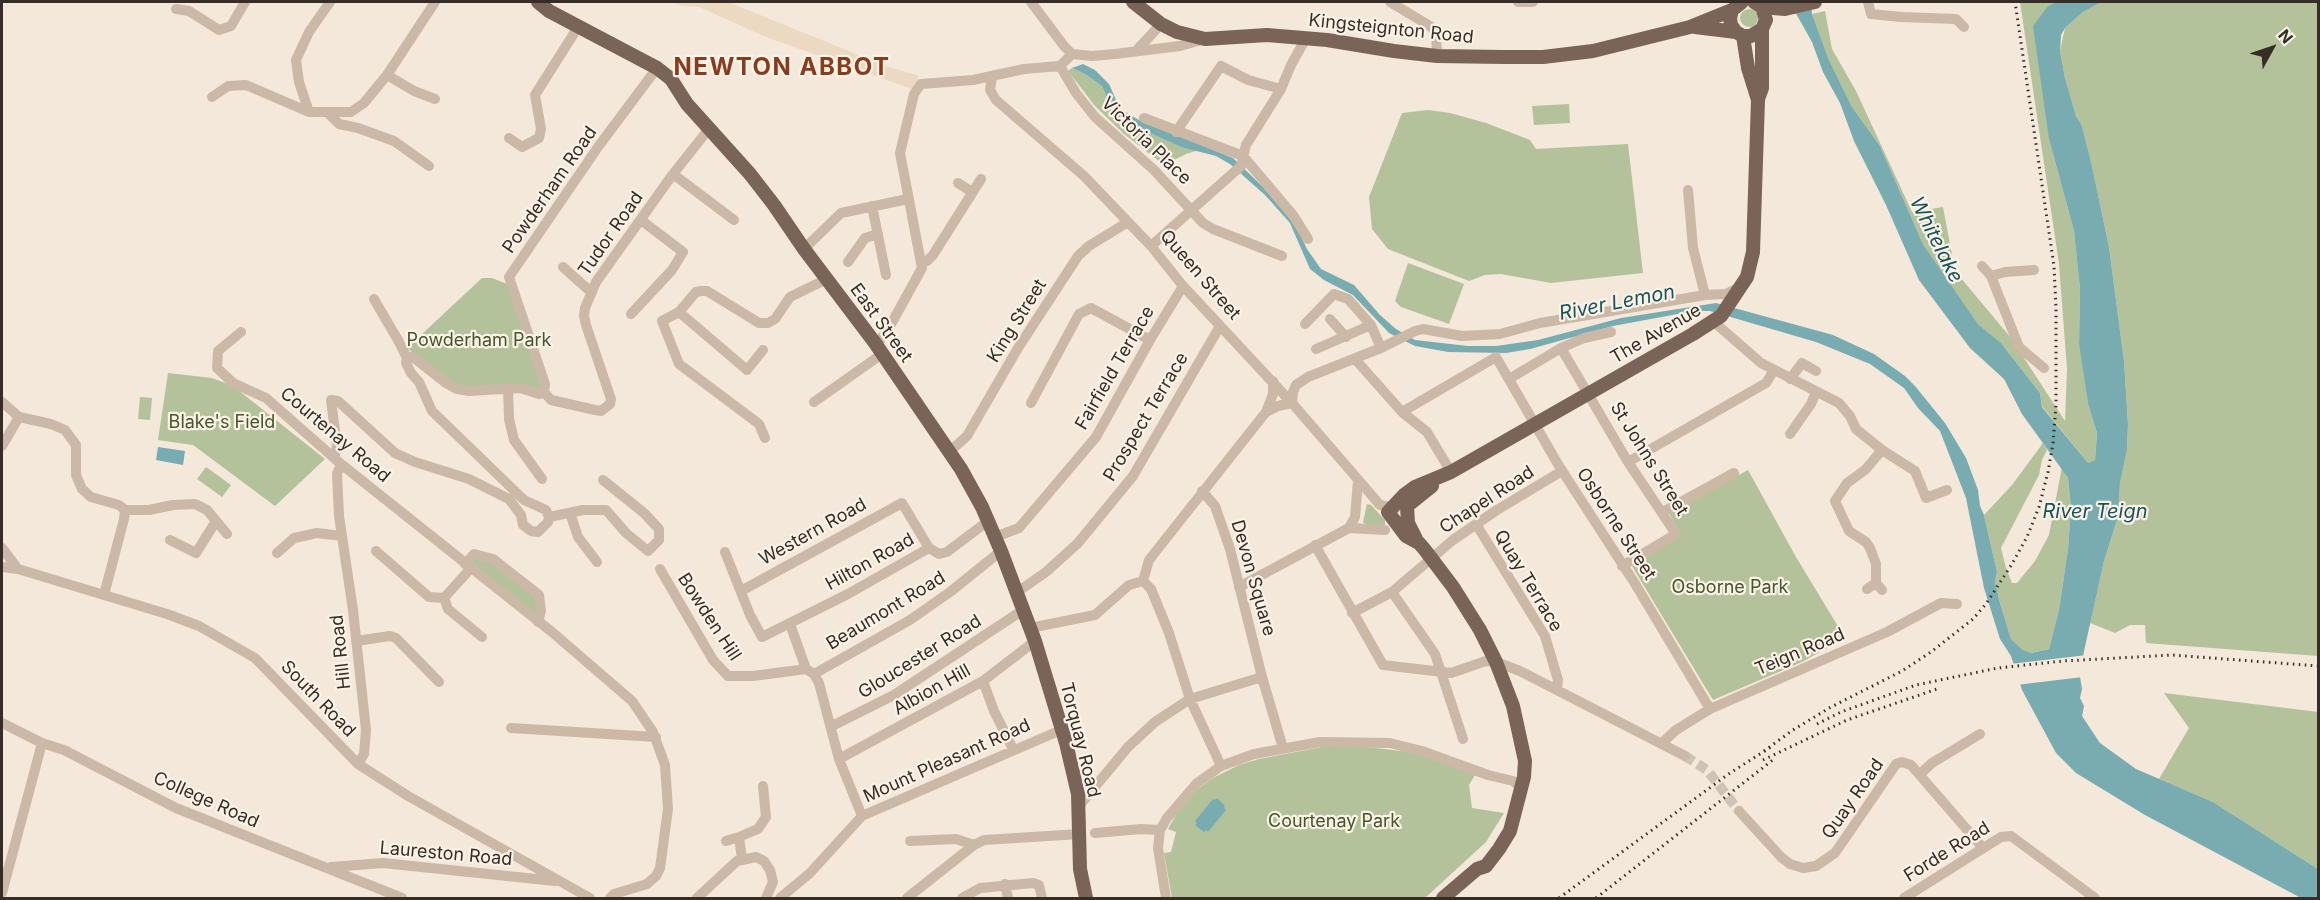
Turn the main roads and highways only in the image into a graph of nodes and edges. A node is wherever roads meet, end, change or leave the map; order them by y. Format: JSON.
{"nodes":[{"id":1,"x":538,"y":2,"type":"edge"},
{"id":2,"x":1133,"y":2,"type":"edge"},
{"id":3,"x":1815,"y":2,"type":"edge"},
{"id":4,"x":1758,"y":3,"type":"edge"},
{"id":5,"x":1737,"y":4,"type":"edge"},
{"id":6,"x":1788,"y":9,"type":"junction"},
{"id":7,"x":1690,"y":27,"type":"junction"},
{"id":8,"x":1764,"y":27,"type":"junction"},
{"id":9,"x":1739,"y":34,"type":"junction"},
{"id":10,"x":1758,"y":100,"type":"junction"},
{"id":11,"x":1448,"y":473,"type":"junction"},
{"id":12,"x":1386,"y":508,"type":"joint"},
{"id":13,"x":1419,"y":543,"type":"junction"},
{"id":14,"x":1033,"y":635,"type":"joint"},
{"id":15,"x":1086,"y":898,"type":"edge"},
{"id":16,"x":1443,"y":898,"type":"edge"}],
"edges":[{"from":1,"to":14,"type":"main road","name":"East Street"},
{"from":2,"to":7,"type":"main road","name":"Kingsteignton Road"},
{"from":3,"to":6,"type":"main road"},
{"from":4,"to":6,"type":"main road"},
{"from":4,"to":8,"type":"main road","name":"The Avenue"},
{"from":5,"to":7,"type":"main road","name":"Kingsteignton Road"},
{"from":5,"to":9,"type":"main road","name":"The Avenue"},
{"from":6,"to":8,"type":"main road"},
{"from":7,"to":9,"type":"main road","name":"Kingsteignton Road"},
{"from":8,"to":9,"type":"main road"},
{"from":8,"to":10,"type":"main road","name":"The Avenue"},
{"from":9,"to":10,"type":"main road","name":"The Avenue"},
{"from":10,"to":11,"type":"main road","name":"The Avenue"},
{"from":11,"to":12,"type":"main road","name":"The Avenue"},
{"from":11,"to":13,"type":"main road","name":"The Avenue"},
{"from":12,"to":13,"type":"main road","name":"Queen Street"},
{"from":13,"to":16,"type":"main road","name":"Queen Street"},
{"from":14,"to":15,"type":"main road","name":"Torquay Road"}]}
